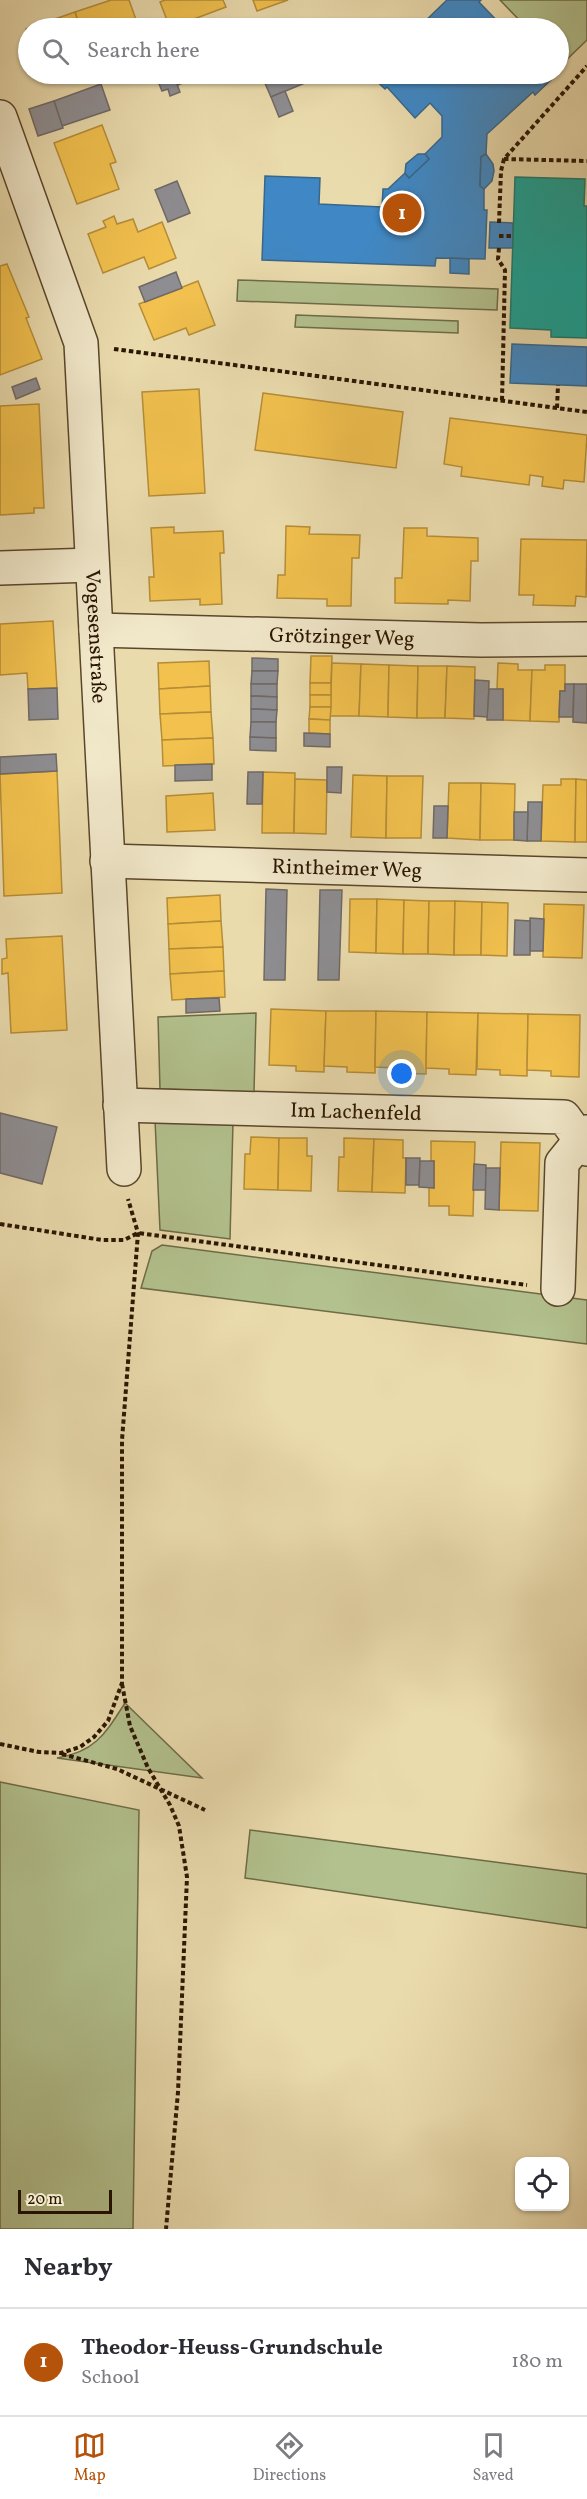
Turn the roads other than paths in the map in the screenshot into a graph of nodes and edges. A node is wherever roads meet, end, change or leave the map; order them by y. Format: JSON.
{"nodes":[{"id":1,"x":0,"y":117,"type":"edge"},
{"id":2,"x":92,"y":565,"type":"junction"},
{"id":3,"x":0,"y":568,"type":"edge"},
{"id":4,"x":96,"y":630,"type":"junction"},
{"id":5,"x":587,"y":639,"type":"edge"},
{"id":6,"x":108,"y":861,"type":"junction"},
{"id":7,"x":587,"y":875,"type":"edge"},
{"id":8,"x":120,"y":1105,"type":"junction"},
{"id":9,"x":584,"y":1140,"type":"edge"},
{"id":10,"x":124,"y":1169,"type":"dead end"},
{"id":11,"x":558,"y":1289,"type":"road end"}],
"edges":[{"from":1,"to":2,"type":"street","name":"Vogesenstraße"},
{"from":2,"to":3,"type":"street"},
{"from":2,"to":4,"type":"street","name":"Vogesenstraße"},
{"from":4,"to":5,"type":"street","name":"Grötzinger Weg"},
{"from":4,"to":6,"type":"street","name":"Vogesenstraße"},
{"from":6,"to":7,"type":"street","name":"Rintheimer Weg"},
{"from":6,"to":8,"type":"street","name":"Vogesenstraße"},
{"from":8,"to":9,"type":"street","name":"Im Lachenfeld"},
{"from":8,"to":10,"type":"street","name":"Vogesenstraße"},
{"from":9,"to":11,"type":"street"}]}
